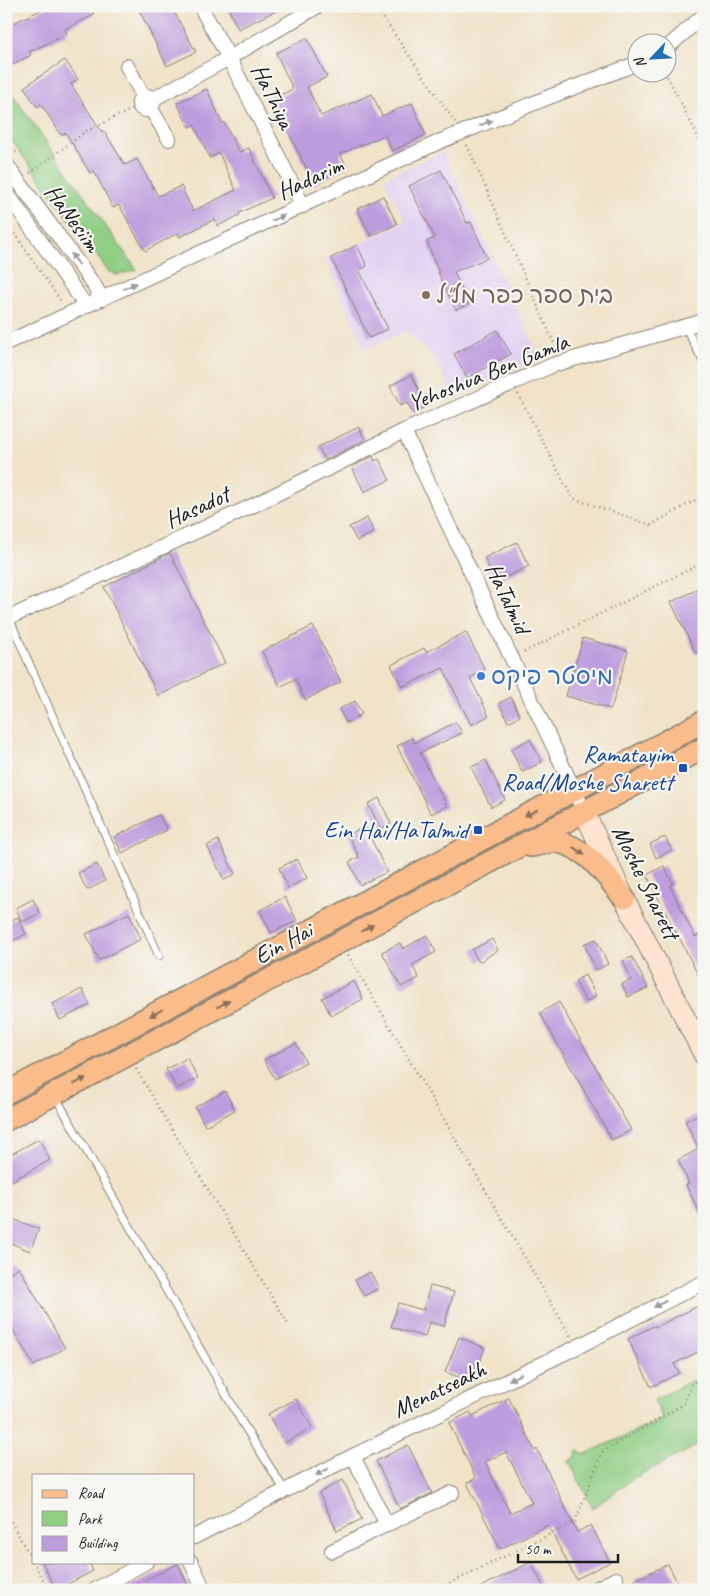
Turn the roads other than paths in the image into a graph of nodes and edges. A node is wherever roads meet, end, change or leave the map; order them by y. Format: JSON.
{"nodes":[{"id":1,"x":200,"y":6,"type":"edge"},
{"id":2,"x":318,"y":6,"type":"edge"},
{"id":3,"x":704,"y":15,"type":"edge"},
{"id":4,"x":678,"y":38,"type":"edge"},
{"id":5,"x":229,"y":58,"type":"junction"},
{"id":6,"x":127,"y":66,"type":"dead end"},
{"id":7,"x":628,"y":67,"type":"edge"},
{"id":8,"x":147,"y":102,"type":"junction"},
{"id":9,"x":169,"y":138,"type":"dead end"},
{"id":10,"x":6,"y":164,"type":"edge"},
{"id":11,"x":6,"y":192,"type":"edge"},
{"id":12,"x":303,"y":206,"type":"junction"},
{"id":13,"x":102,"y":299,"type":"junction"},
{"id":14,"x":86,"y":306,"type":"junction"},
{"id":15,"x":704,"y":321,"type":"edge"},
{"id":16,"x":685,"y":326,"type":"junction"},
{"id":17,"x":6,"y":343,"type":"edge"},
{"id":18,"x":704,"y":363,"type":"edge"},
{"id":19,"x":404,"y":431,"type":"junction"},
{"id":20,"x":7,"y":619,"type":"edge"},
{"id":21,"x":704,"y":721,"type":"edge"},
{"id":22,"x":704,"y":748,"type":"edge"},
{"id":23,"x":574,"y":790,"type":"junction"},
{"id":24,"x":584,"y":811,"type":"junction"},
{"id":25,"x":516,"y":848,"type":"junction"},
{"id":26,"x":624,"y":898,"type":"junction"},
{"id":27,"x":159,"y":956,"type":"dead end"},
{"id":28,"x":698,"y":1027,"type":"edge"},
{"id":29,"x":704,"y":1055,"type":"edge"},
{"id":30,"x":6,"y":1093,"type":"edge"},
{"id":31,"x":54,"y":1094,"type":"junction"},
{"id":32,"x":6,"y":1120,"type":"edge"},
{"id":33,"x":704,"y":1282,"type":"edge"},
{"id":34,"x":353,"y":1456,"type":"junction"},
{"id":35,"x":285,"y":1491,"type":"junction"},
{"id":36,"x":452,"y":1493,"type":"dead end"},
{"id":37,"x":387,"y":1525,"type":"junction"},
{"id":38,"x":195,"y":1536,"type":"edge"},
{"id":39,"x":332,"y":1551,"type":"dead end"},
{"id":40,"x":142,"y":1564,"type":"edge"},
{"id":41,"x":192,"y":1564,"type":"edge"},
{"id":42,"x":616,"y":1580,"type":"dead end"},
{"id":43,"x":95,"y":1590,"type":"edge"},
{"id":44,"x":204,"y":1590,"type":"edge"},
{"id":45,"x":594,"y":1590,"type":"edge"}],
"edges":[{"from":1,"to":5,"type":"street","name":"HaThiya"},
{"from":2,"to":5,"type":"street"},
{"from":3,"to":4,"type":"street"},
{"from":5,"to":8,"type":"street"},
{"from":5,"to":12,"type":"street","name":"HaThiya"},
{"from":6,"to":8,"type":"street"},
{"from":12,"to":7,"type":"street","name":"Hadarim","one_way":true},
{"from":8,"to":9,"type":"street"},
{"from":13,"to":10,"type":"street","name":"HaNesiim","one_way":true},
{"from":11,"to":14,"type":"street","name":"HaNesiim"},
{"from":13,"to":12,"type":"street","name":"Hadarim","one_way":true},
{"from":13,"to":14,"type":"street","name":"Hadarim"},
{"from":14,"to":17,"type":"street","name":"Hadarim"},
{"from":15,"to":16,"type":"street","name":"Yehoshua Ben Gamla"},
{"from":16,"to":18,"type":"lane"},
{"from":16,"to":19,"type":"street","name":"Yehoshua Ben Gamla"},
{"from":19,"to":20,"type":"street","name":"Hasadot"},
{"from":19,"to":23,"type":"street","name":"HaTalmid"},
{"from":20,"to":27,"type":"lane"},
{"from":21,"to":23,"type":"main road","name":"Ein Hai"},
{"from":22,"to":24,"type":"main road","name":"Ein Hai"},
{"from":23,"to":24,"type":"street","name":"HaTalmid"},
{"from":23,"to":30,"type":"main road","name":"Ein Hai","one_way":true},
{"from":24,"to":25,"type":"main road","name":"Ein Hai"},
{"from":24,"to":26,"type":"street","name":"Moshe Sharett"},
{"from":25,"to":26,"type":"main road","one_way":true},
{"from":31,"to":25,"type":"main road","name":"Ein Hai","one_way":true},
{"from":26,"to":28,"type":"street","name":"Moshe Sharett"},
{"from":28,"to":29,"type":"street","name":"Moshe Sharett"},
{"from":31,"to":32,"type":"main road","name":"Ein Hai"},
{"from":31,"to":35,"type":"lane"},
{"from":33,"to":34,"type":"street","name":"Menatseakh","one_way":true},
{"from":34,"to":35,"type":"street","name":"Menatseakh","one_way":true},
{"from":34,"to":37,"type":"street"},
{"from":35,"to":38,"type":"street","name":"Menatseakh"},
{"from":36,"to":37,"type":"street"},
{"from":37,"to":39,"type":"street"},
{"from":40,"to":43,"type":"street"},
{"from":41,"to":44,"type":"street"},
{"from":42,"to":45,"type":"street"}]}
